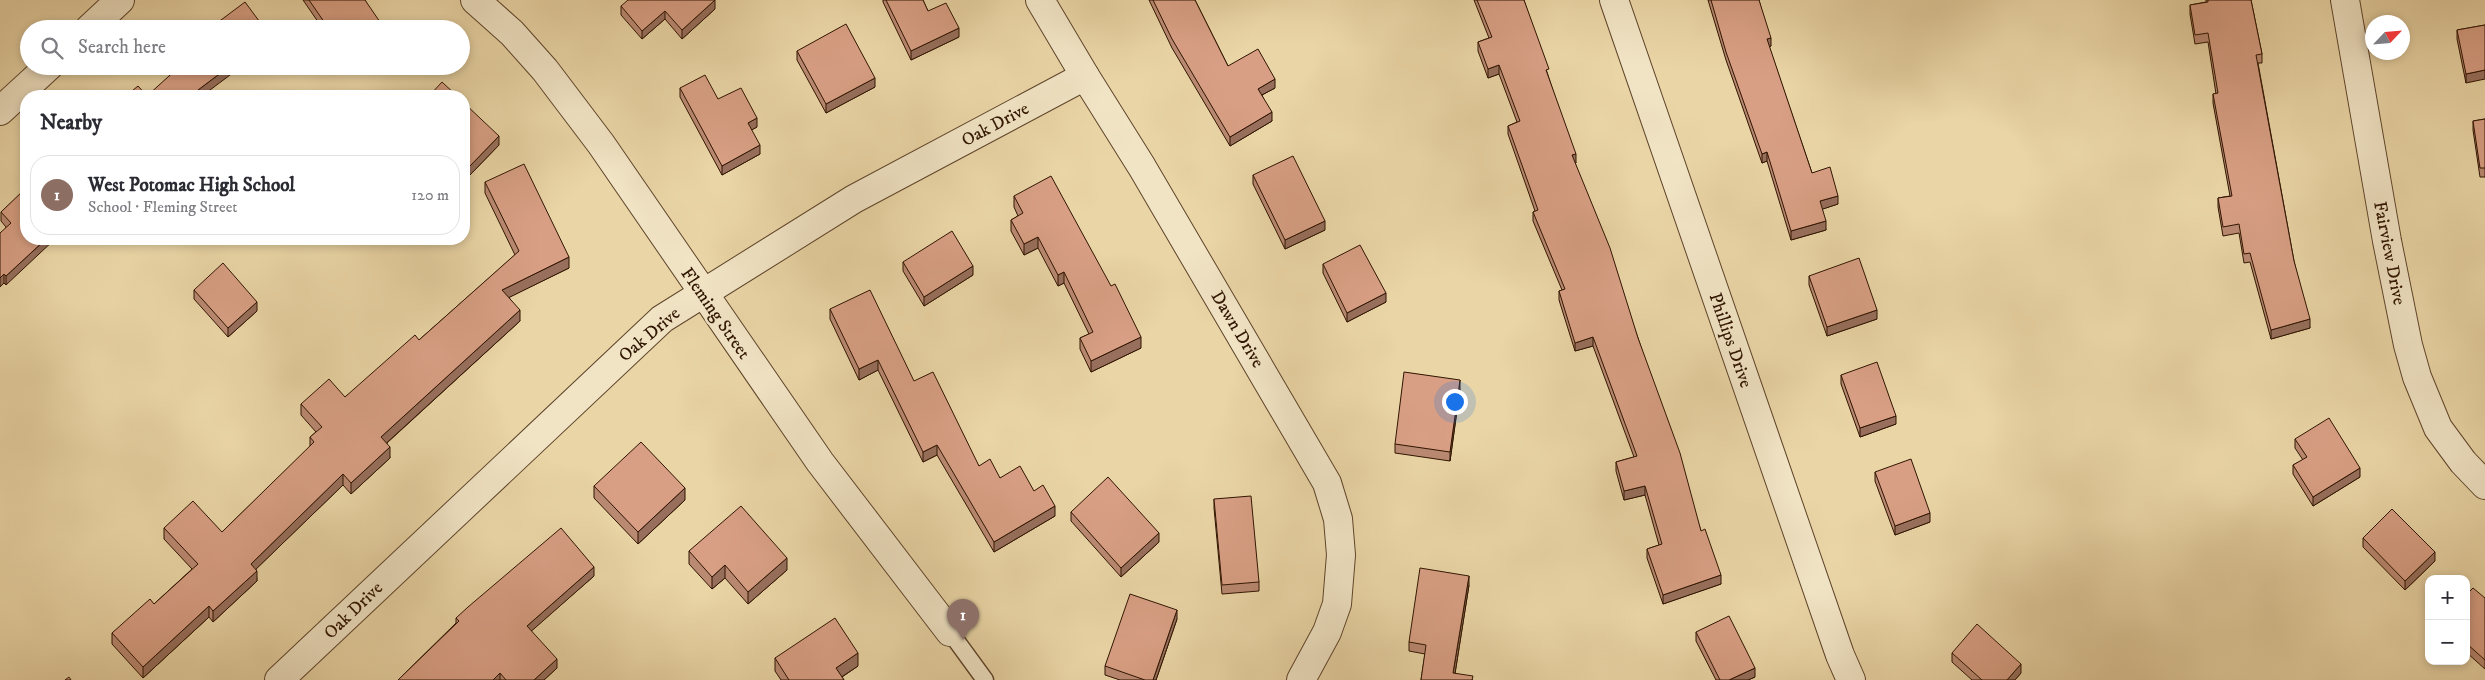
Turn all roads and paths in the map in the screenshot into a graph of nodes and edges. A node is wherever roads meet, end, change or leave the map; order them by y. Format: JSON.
{"nodes":[{"id":1,"x":120,"y":0,"type":"edge"},
{"id":2,"x":475,"y":0,"type":"edge"},
{"id":3,"x":1040,"y":0,"type":"edge"},
{"id":4,"x":1614,"y":0,"type":"edge"},
{"id":5,"x":2345,"y":0,"type":"edge"},
{"id":6,"x":99,"y":20,"type":"edge"},
{"id":7,"x":38,"y":75,"type":"edge"},
{"id":8,"x":1085,"y":76,"type":"junction"},
{"id":9,"x":22,"y":90,"type":"edge"},
{"id":10,"x":20,"y":92,"type":"edge"},
{"id":11,"x":0,"y":111,"type":"edge"},
{"id":12,"x":702,"y":293,"type":"junction"},
{"id":13,"x":2485,"y":485,"type":"edge"},
{"id":14,"x":950,"y":632,"type":"joint"},
{"id":15,"x":279,"y":680,"type":"edge"},
{"id":16,"x":985,"y":680,"type":"edge"},
{"id":17,"x":1302,"y":680,"type":"edge"},
{"id":18,"x":1851,"y":680,"type":"edge"}],
"edges":[{"from":1,"to":6,"type":"street"},
{"from":2,"to":12,"type":"street","name":"Fleming Street"},
{"from":3,"to":8,"type":"street","name":"Dawn Drive"},
{"from":4,"to":18,"type":"street","name":"Phillips Drive"},
{"from":5,"to":13,"type":"street","name":"Fairview Drive"},
{"from":7,"to":9,"type":"street"},
{"from":8,"to":12,"type":"street","name":"Oak Drive"},
{"from":8,"to":17,"type":"street","name":"Dawn Drive"},
{"from":10,"to":11,"type":"street"},
{"from":12,"to":14,"type":"street","name":"Fleming Street"},
{"from":12,"to":15,"type":"street","name":"Oak Drive"},
{"from":14,"to":16,"type":"lane"}]}
